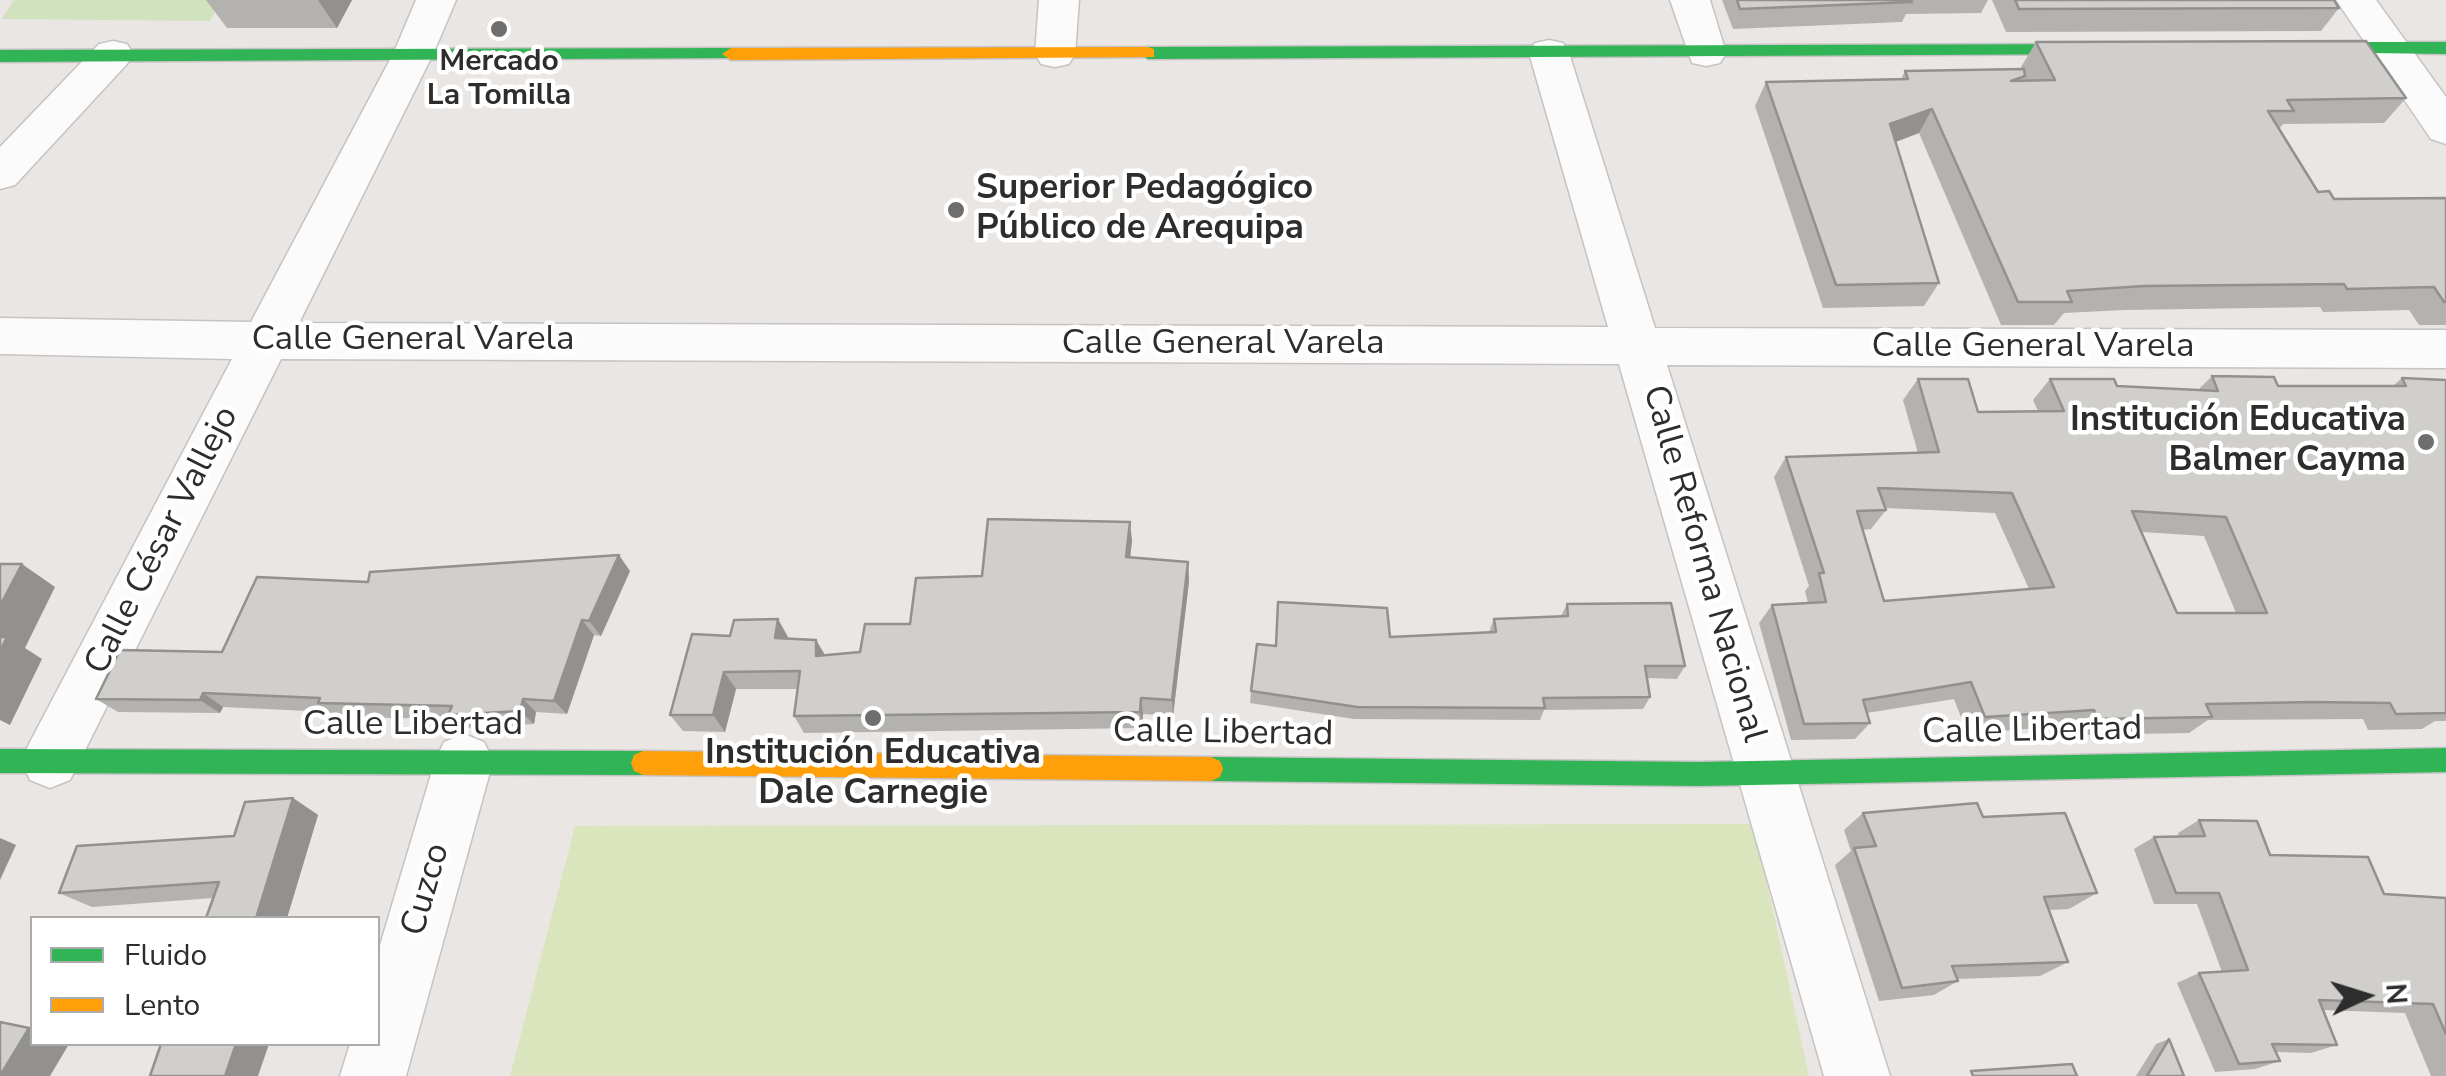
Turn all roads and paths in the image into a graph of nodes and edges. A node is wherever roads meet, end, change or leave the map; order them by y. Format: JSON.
{"nodes":[{"id":1,"x":436,"y":0,"type":"edge"},
{"id":2,"x":1058,"y":0,"type":"edge"},
{"id":3,"x":1690,"y":0,"type":"edge"},
{"id":4,"x":2356,"y":0,"type":"edge"},
{"id":5,"x":2272,"y":48,"type":"edge"},
{"id":6,"x":2389,"y":48,"type":"junction"},
{"id":7,"x":2446,"y":48,"type":"edge"},
{"id":8,"x":2135,"y":50,"type":"edge"},
{"id":9,"x":414,"y":52,"type":"junction"},
{"id":10,"x":1549,"y":52,"type":"junction"},
{"id":11,"x":1706,"y":52,"type":"junction"},
{"id":12,"x":113,"y":54,"type":"junction"},
{"id":13,"x":1055,"y":54,"type":"junction"},
{"id":14,"x":0,"y":56,"type":"edge"},
{"id":15,"x":2446,"y":129,"type":"edge"},
{"id":16,"x":0,"y":174,"type":"edge"},
{"id":17,"x":0,"y":336,"type":"edge"},
{"id":18,"x":266,"y":341,"type":"junction"},
{"id":19,"x":1639,"y":346,"type":"junction"},
{"id":20,"x":2446,"y":349,"type":"edge"},
{"id":21,"x":2446,"y":760,"type":"edge"},
{"id":22,"x":0,"y":761,"type":"edge"},
{"id":23,"x":50,"y":761,"type":"junction"},
{"id":24,"x":464,"y":761,"type":"junction"},
{"id":25,"x":1763,"y":772,"type":"junction"},
{"id":26,"x":373,"y":1076,"type":"edge"},
{"id":27,"x":1857,"y":1076,"type":"edge"}],
"edges":[{"from":1,"to":9,"type":"street","name":"Calle César Vallejo"},
{"from":2,"to":13,"type":"street"},
{"from":3,"to":11,"type":"street"},
{"from":4,"to":6,"type":"street"},
{"from":5,"to":6,"type":"main road"},
{"from":6,"to":7,"type":"main road"},
{"from":6,"to":15,"type":"street"},
{"from":8,"to":11,"type":"main road"},
{"from":9,"to":12,"type":"main road"},
{"from":9,"to":13,"type":"main road"},
{"from":9,"to":18,"type":"street","name":"Calle César Vallejo"},
{"from":10,"to":11,"type":"main road"},
{"from":10,"to":13,"type":"main road"},
{"from":10,"to":19,"type":"street","name":"Calle Reforma Nacional"},
{"from":12,"to":14,"type":"main road"},
{"from":12,"to":16,"type":"street"},
{"from":17,"to":18,"type":"street","name":"Calle General Varela"},
{"from":18,"to":19,"type":"street","name":"Calle General Varela"},
{"from":18,"to":23,"type":"street","name":"Calle César Vallejo"},
{"from":19,"to":20,"type":"street","name":"Calle General Varela"},
{"from":19,"to":25,"type":"street","name":"Calle Reforma Nacional"},
{"from":21,"to":25,"type":"main road","name":"Calle Libertad"},
{"from":22,"to":23,"type":"main road","name":"Calle Libertad"},
{"from":23,"to":24,"type":"main road","name":"Calle Libertad"},
{"from":24,"to":25,"type":"main road","name":"Calle Libertad"},
{"from":24,"to":26,"type":"street","name":"Cuzco"},
{"from":25,"to":27,"type":"street","name":"Calle Reforma Nacional"}]}
